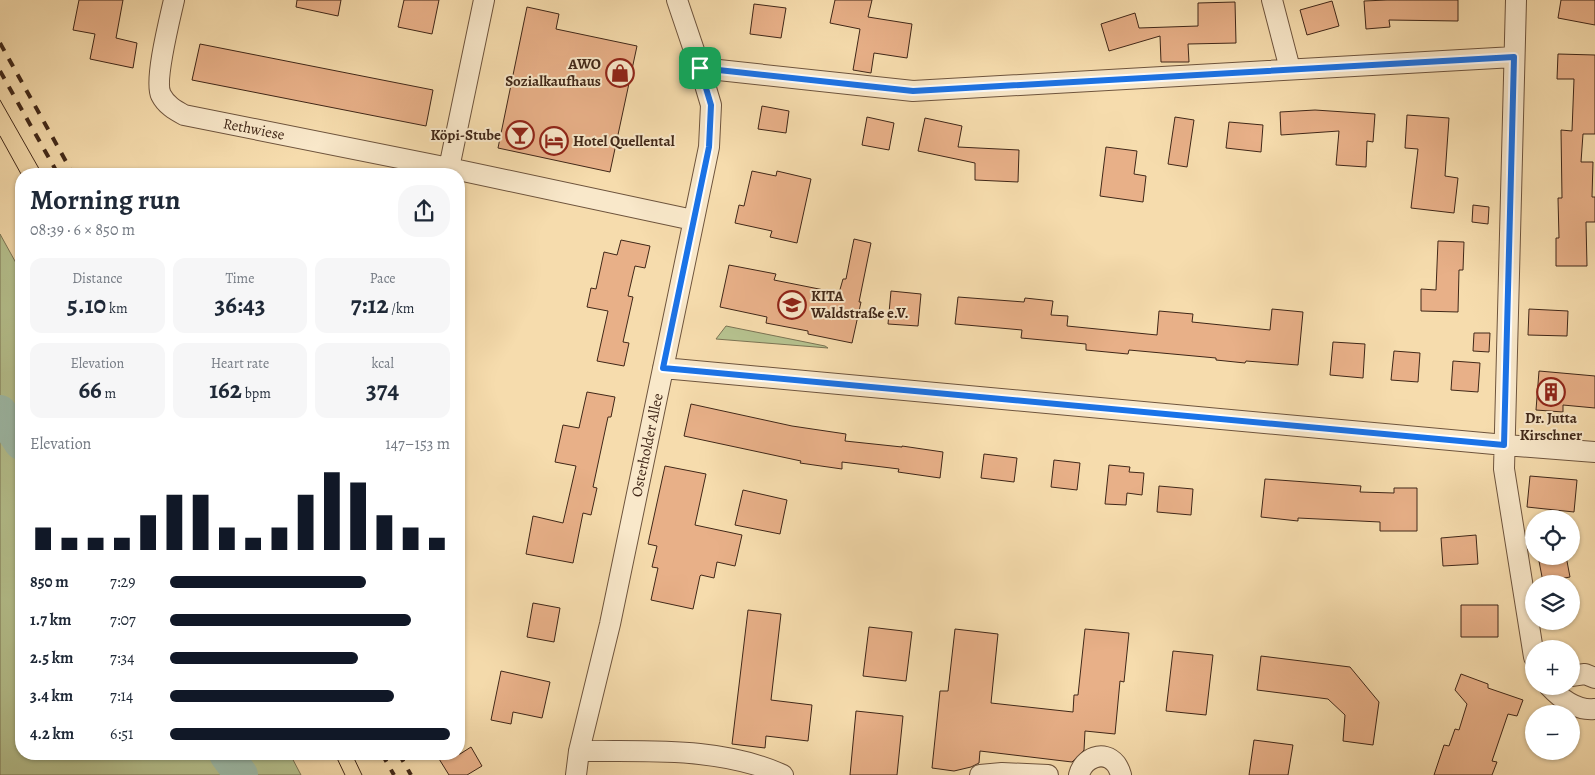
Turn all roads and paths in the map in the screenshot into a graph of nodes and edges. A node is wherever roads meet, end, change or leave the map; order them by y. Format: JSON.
{"nodes":[{"id":1,"x":174,"y":0,"type":"edge"},
{"id":2,"x":484,"y":0,"type":"edge"},
{"id":3,"x":677,"y":0,"type":"edge"},
{"id":4,"x":1272,"y":0,"type":"edge"},
{"id":5,"x":1516,"y":0,"type":"edge"},
{"id":6,"x":1514,"y":57,"type":"junction"},
{"id":7,"x":700,"y":68,"type":"junction"},
{"id":8,"x":1290,"y":69,"type":"junction"},
{"id":9,"x":449,"y":168,"type":"joint"},
{"id":10,"x":465,"y":171,"type":"edge"},
{"id":11,"x":693,"y":220,"type":"junction"},
{"id":12,"x":663,"y":368,"type":"junction"},
{"id":13,"x":1504,"y":445,"type":"junction"},
{"id":14,"x":1595,"y":452,"type":"edge"},
{"id":15,"x":1531,"y":640,"type":"edge"},
{"id":16,"x":1580,"y":675,"type":"edge"},
{"id":17,"x":1595,"y":678,"type":"edge"},
{"id":18,"x":1560,"y":695,"type":"edge"},
{"id":19,"x":1595,"y":709,"type":"edge"},
{"id":20,"x":578,"y":761,"type":"edge"},
{"id":21,"x":782,"y":775,"type":"edge"},
{"id":22,"x":980,"y":775,"type":"edge"},
{"id":23,"x":1048,"y":775,"type":"edge"},
{"id":24,"x":1079,"y":775,"type":"edge"},
{"id":25,"x":1121,"y":775,"type":"edge"}],
"edges":[{"from":1,"to":9,"type":"street","name":"Rethwiese"},
{"from":2,"to":9,"type":"street"},
{"from":3,"to":7,"type":"street","name":"Osterholder Allee"},
{"from":4,"to":8,"type":"street"},
{"from":5,"to":6,"type":"street"},
{"from":6,"to":8,"type":"street"},
{"from":6,"to":13,"type":"street"},
{"from":7,"to":8,"type":"street"},
{"from":7,"to":11,"type":"street","name":"Osterholder Allee"},
{"from":10,"to":11,"type":"street","name":"Rethwiese"},
{"from":11,"to":12,"type":"street","name":"Osterholder Allee"},
{"from":12,"to":13,"type":"street"},
{"from":12,"to":20,"type":"street","name":"Osterholder Allee"},
{"from":13,"to":14,"type":"street"},
{"from":13,"to":15,"type":"street"},
{"from":16,"to":17,"type":"street"},
{"from":18,"to":19,"type":"street"},
{"from":20,"to":21,"type":"street"},
{"from":22,"to":23,"type":"street"},
{"from":24,"to":25,"type":"street"}]}
